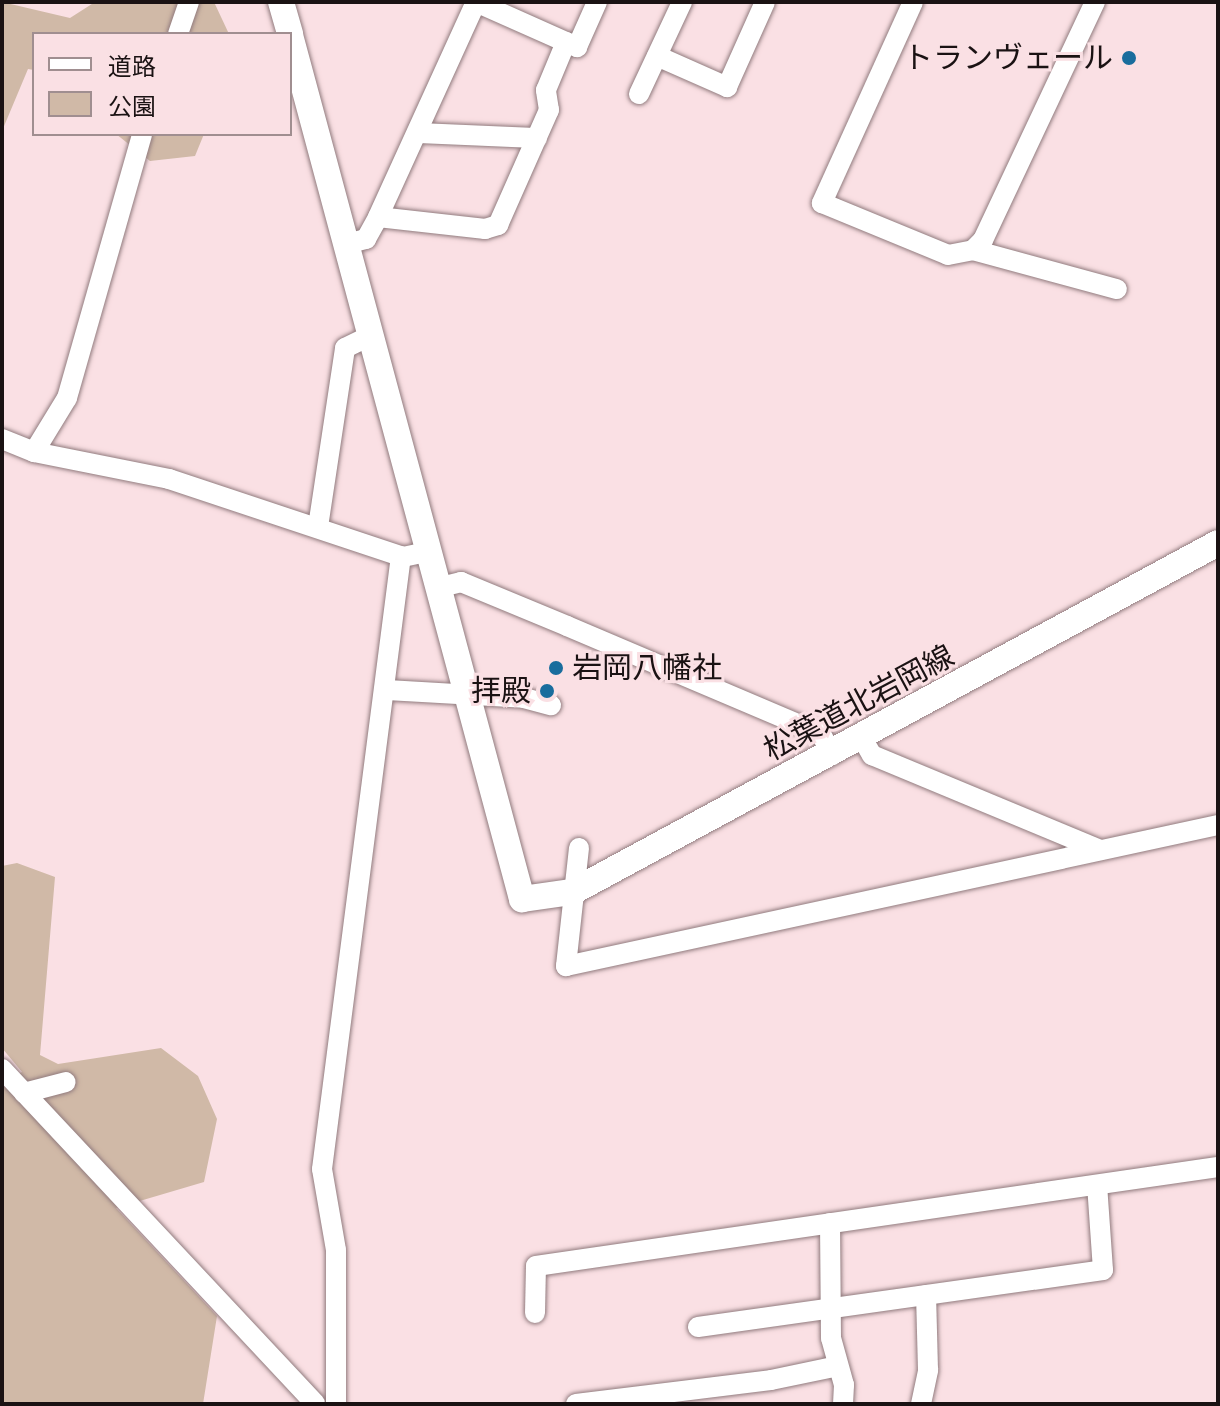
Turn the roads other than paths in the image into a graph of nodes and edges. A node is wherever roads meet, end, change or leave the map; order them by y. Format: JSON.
{"nodes":[{"id":1,"x":189,"y":2,"type":"edge"},
{"id":2,"x":281,"y":2,"type":"edge"},
{"id":3,"x":597,"y":2,"type":"edge"},
{"id":4,"x":682,"y":2,"type":"edge"},
{"id":5,"x":765,"y":2,"type":"edge"},
{"id":6,"x":913,"y":2,"type":"edge"},
{"id":7,"x":1095,"y":2,"type":"edge"},
{"id":8,"x":179,"y":32,"type":"edge"},
{"id":9,"x":289,"y":32,"type":"edge"},
{"id":10,"x":292,"y":42,"type":"edge"},
{"id":11,"x":566,"y":42,"type":"junction"},
{"id":12,"x":657,"y":56,"type":"junction"},
{"id":13,"x":639,"y":94,"type":"dead end"},
{"id":14,"x":417,"y":133,"type":"junction"},
{"id":15,"x":141,"y":136,"type":"edge"},
{"id":16,"x":537,"y":138,"type":"junction"},
{"id":17,"x":378,"y":217,"type":"junction"},
{"id":18,"x":346,"y":244,"type":"junction"},
{"id":19,"x":973,"y":250,"type":"junction"},
{"id":20,"x":1117,"y":289,"type":"dead end"},
{"id":21,"x":370,"y":336,"type":"junction"},
{"id":22,"x":2,"y":439,"type":"edge"},
{"id":23,"x":34,"y":452,"type":"junction"},
{"id":24,"x":318,"y":527,"type":"junction"},
{"id":25,"x":1218,"y":543,"type":"edge"},
{"id":26,"x":414,"y":554,"type":"junction"},
{"id":27,"x":437,"y":588,"type":"junction"},
{"id":28,"x":387,"y":690,"type":"junction"},
{"id":29,"x":467,"y":697,"type":"junction"},
{"id":30,"x":551,"y":705,"type":"dead end"},
{"id":31,"x":862,"y":738,"type":"junction"},
{"id":32,"x":832,"y":755,"type":"junction"},
{"id":33,"x":1218,"y":825,"type":"edge"},
{"id":34,"x":579,"y":848,"type":"dead end"},
{"id":35,"x":1100,"y":850,"type":"junction"},
{"id":36,"x":572,"y":892,"type":"junction"},
{"id":37,"x":2,"y":1069,"type":"edge"},
{"id":38,"x":66,"y":1082,"type":"dead end"},
{"id":39,"x":15,"y":1094,"type":"edge"},
{"id":40,"x":1218,"y":1167,"type":"edge"},
{"id":41,"x":1097,"y":1185,"type":"junction"},
{"id":42,"x":830,"y":1223,"type":"junction"},
{"id":43,"x":926,"y":1295,"type":"junction"},
{"id":44,"x":831,"y":1306,"type":"junction"},
{"id":45,"x":535,"y":1313,"type":"dead end"},
{"id":46,"x":698,"y":1327,"type":"dead end"},
{"id":47,"x":838,"y":1366,"type":"junction"},
{"id":48,"x":684,"y":1398,"type":"edge"},
{"id":49,"x":315,"y":1404,"type":"edge"},
{"id":50,"x":336,"y":1404,"type":"edge"},
{"id":51,"x":576,"y":1404,"type":"edge"},
{"id":52,"x":843,"y":1404,"type":"edge"},
{"id":53,"x":921,"y":1404,"type":"edge"}],
"edges":[{"from":1,"to":8,"type":"street"},
{"from":2,"to":9,"type":"street"},
{"from":3,"to":11,"type":"street"},
{"from":4,"to":12,"type":"street"},
{"from":5,"to":12,"type":"street"},
{"from":6,"to":19,"type":"street"},
{"from":7,"to":19,"type":"street"},
{"from":10,"to":18,"type":"street"},
{"from":11,"to":14,"type":"street"},
{"from":11,"to":16,"type":"street"},
{"from":12,"to":13,"type":"street"},
{"from":14,"to":16,"type":"street"},
{"from":14,"to":17,"type":"street"},
{"from":15,"to":23,"type":"street"},
{"from":16,"to":17,"type":"street"},
{"from":17,"to":18,"type":"street"},
{"from":18,"to":21,"type":"street"},
{"from":19,"to":20,"type":"street"},
{"from":21,"to":24,"type":"street"},
{"from":21,"to":26,"type":"street"},
{"from":22,"to":23,"type":"street"},
{"from":23,"to":24,"type":"street"},
{"from":24,"to":26,"type":"street"},
{"from":25,"to":31,"type":"street","name":"松葉道北岩岡線"},
{"from":26,"to":27,"type":"street"},
{"from":26,"to":28,"type":"street"},
{"from":27,"to":29,"type":"street"},
{"from":27,"to":32,"type":"street"},
{"from":28,"to":29,"type":"street"},
{"from":28,"to":50,"type":"street"},
{"from":29,"to":30,"type":"street"},
{"from":29,"to":36,"type":"street","name":"松葉道北岩岡線"},
{"from":31,"to":32,"type":"street","name":"松葉道北岩岡線"},
{"from":31,"to":35,"type":"street"},
{"from":32,"to":36,"type":"street","name":"松葉道北岩岡線"},
{"from":33,"to":35,"type":"street"},
{"from":34,"to":36,"type":"street"},
{"from":35,"to":36,"type":"street"},
{"from":37,"to":39,"type":"street"},
{"from":38,"to":39,"type":"street"},
{"from":39,"to":49,"type":"street"},
{"from":40,"to":41,"type":"street"},
{"from":41,"to":42,"type":"street"},
{"from":41,"to":43,"type":"street"},
{"from":42,"to":44,"type":"street"},
{"from":42,"to":45,"type":"street"},
{"from":43,"to":44,"type":"street"},
{"from":43,"to":53,"type":"street"},
{"from":44,"to":46,"type":"street"},
{"from":44,"to":47,"type":"street"},
{"from":47,"to":48,"type":"street"},
{"from":47,"to":52,"type":"street"},
{"from":48,"to":51,"type":"street"}]}
